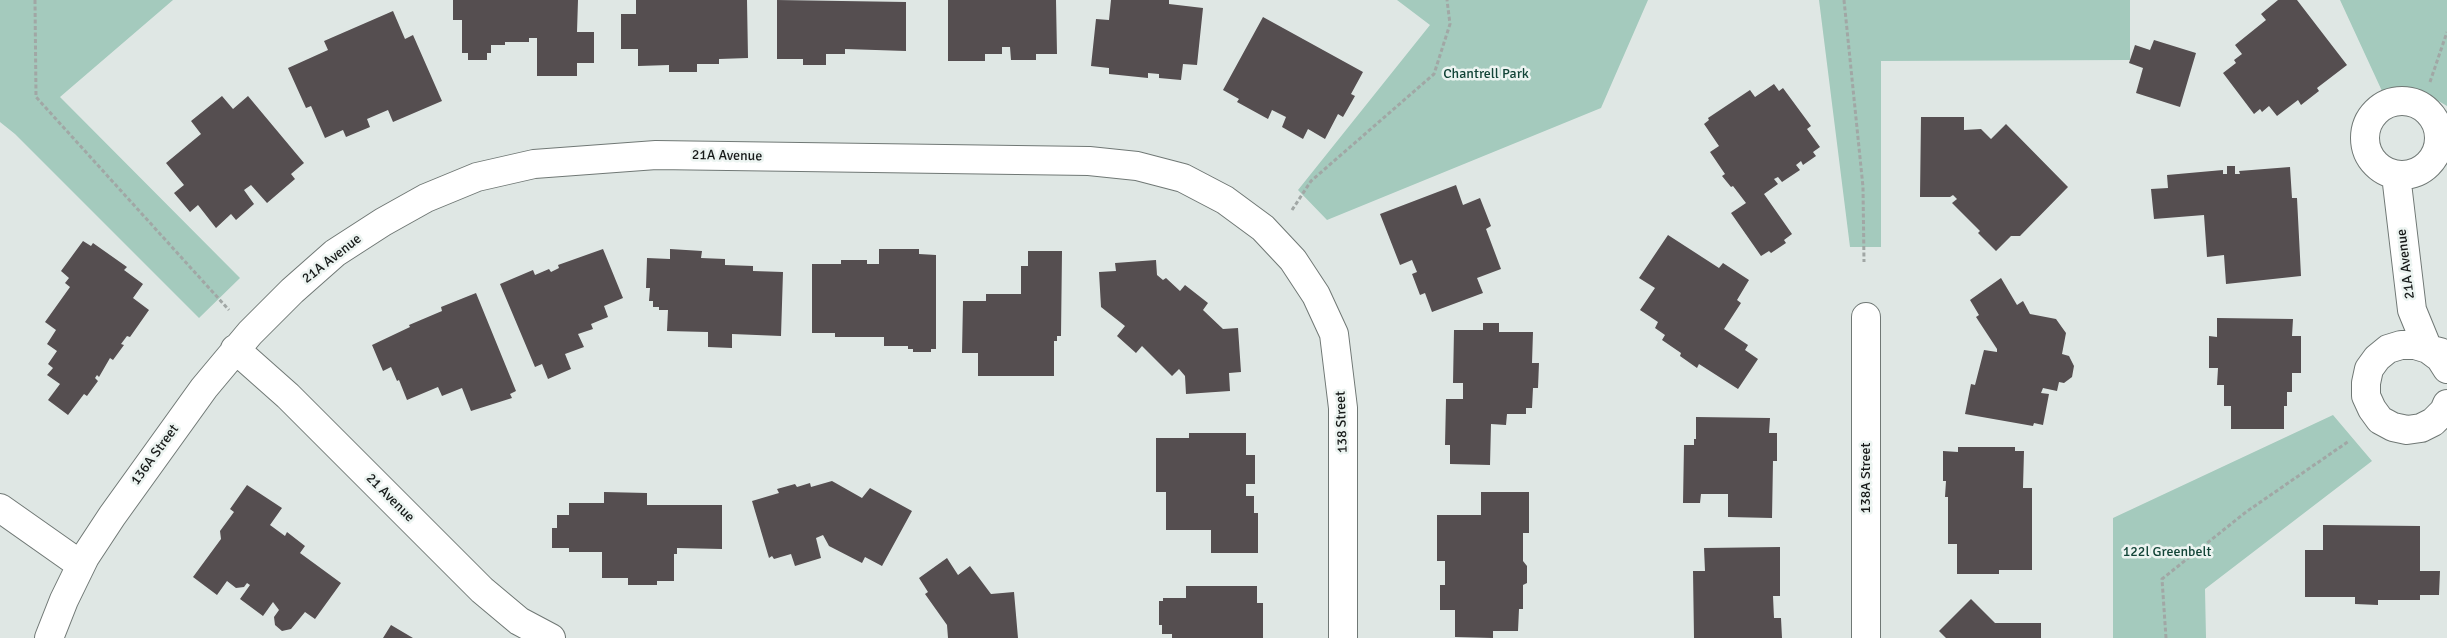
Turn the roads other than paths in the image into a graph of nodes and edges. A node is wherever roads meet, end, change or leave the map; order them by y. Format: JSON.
{"nodes":[{"id":1,"x":2396,"y":175,"type":"dead end"},
{"id":2,"x":1263,"y":228,"type":"joint"},
{"id":3,"x":1866,"y":317,"type":"dead end"},
{"id":4,"x":235,"y":349,"type":"junction"},
{"id":5,"x":2438,"y":352,"type":"edge"},
{"id":6,"x":2447,"y":369,"type":"edge"},
{"id":7,"x":2447,"y":404,"type":"edge"},
{"id":8,"x":0,"y":508,"type":"edge"},
{"id":9,"x":81,"y":565,"type":"junction"},
{"id":10,"x":49,"y":638,"type":"edge"},
{"id":11,"x":550,"y":638,"type":"edge"},
{"id":12,"x":1343,"y":638,"type":"edge"},
{"id":13,"x":1866,"y":638,"type":"edge"}],
"edges":[{"from":1,"to":5,"type":"street","name":"21A Avenue"},
{"from":2,"to":4,"type":"street","name":"21A Avenue"},
{"from":2,"to":12,"type":"street","name":"138 Street"},
{"from":3,"to":13,"type":"street","name":"138A Street"},
{"from":4,"to":9,"type":"street","name":"136A Street"},
{"from":4,"to":11,"type":"street","name":"21 Avenue"},
{"from":5,"to":6,"type":"street","name":"21A Avenue"},
{"from":5,"to":7,"type":"street"},
{"from":8,"to":9,"type":"street"},
{"from":9,"to":10,"type":"street","name":"136A Street"}]}
